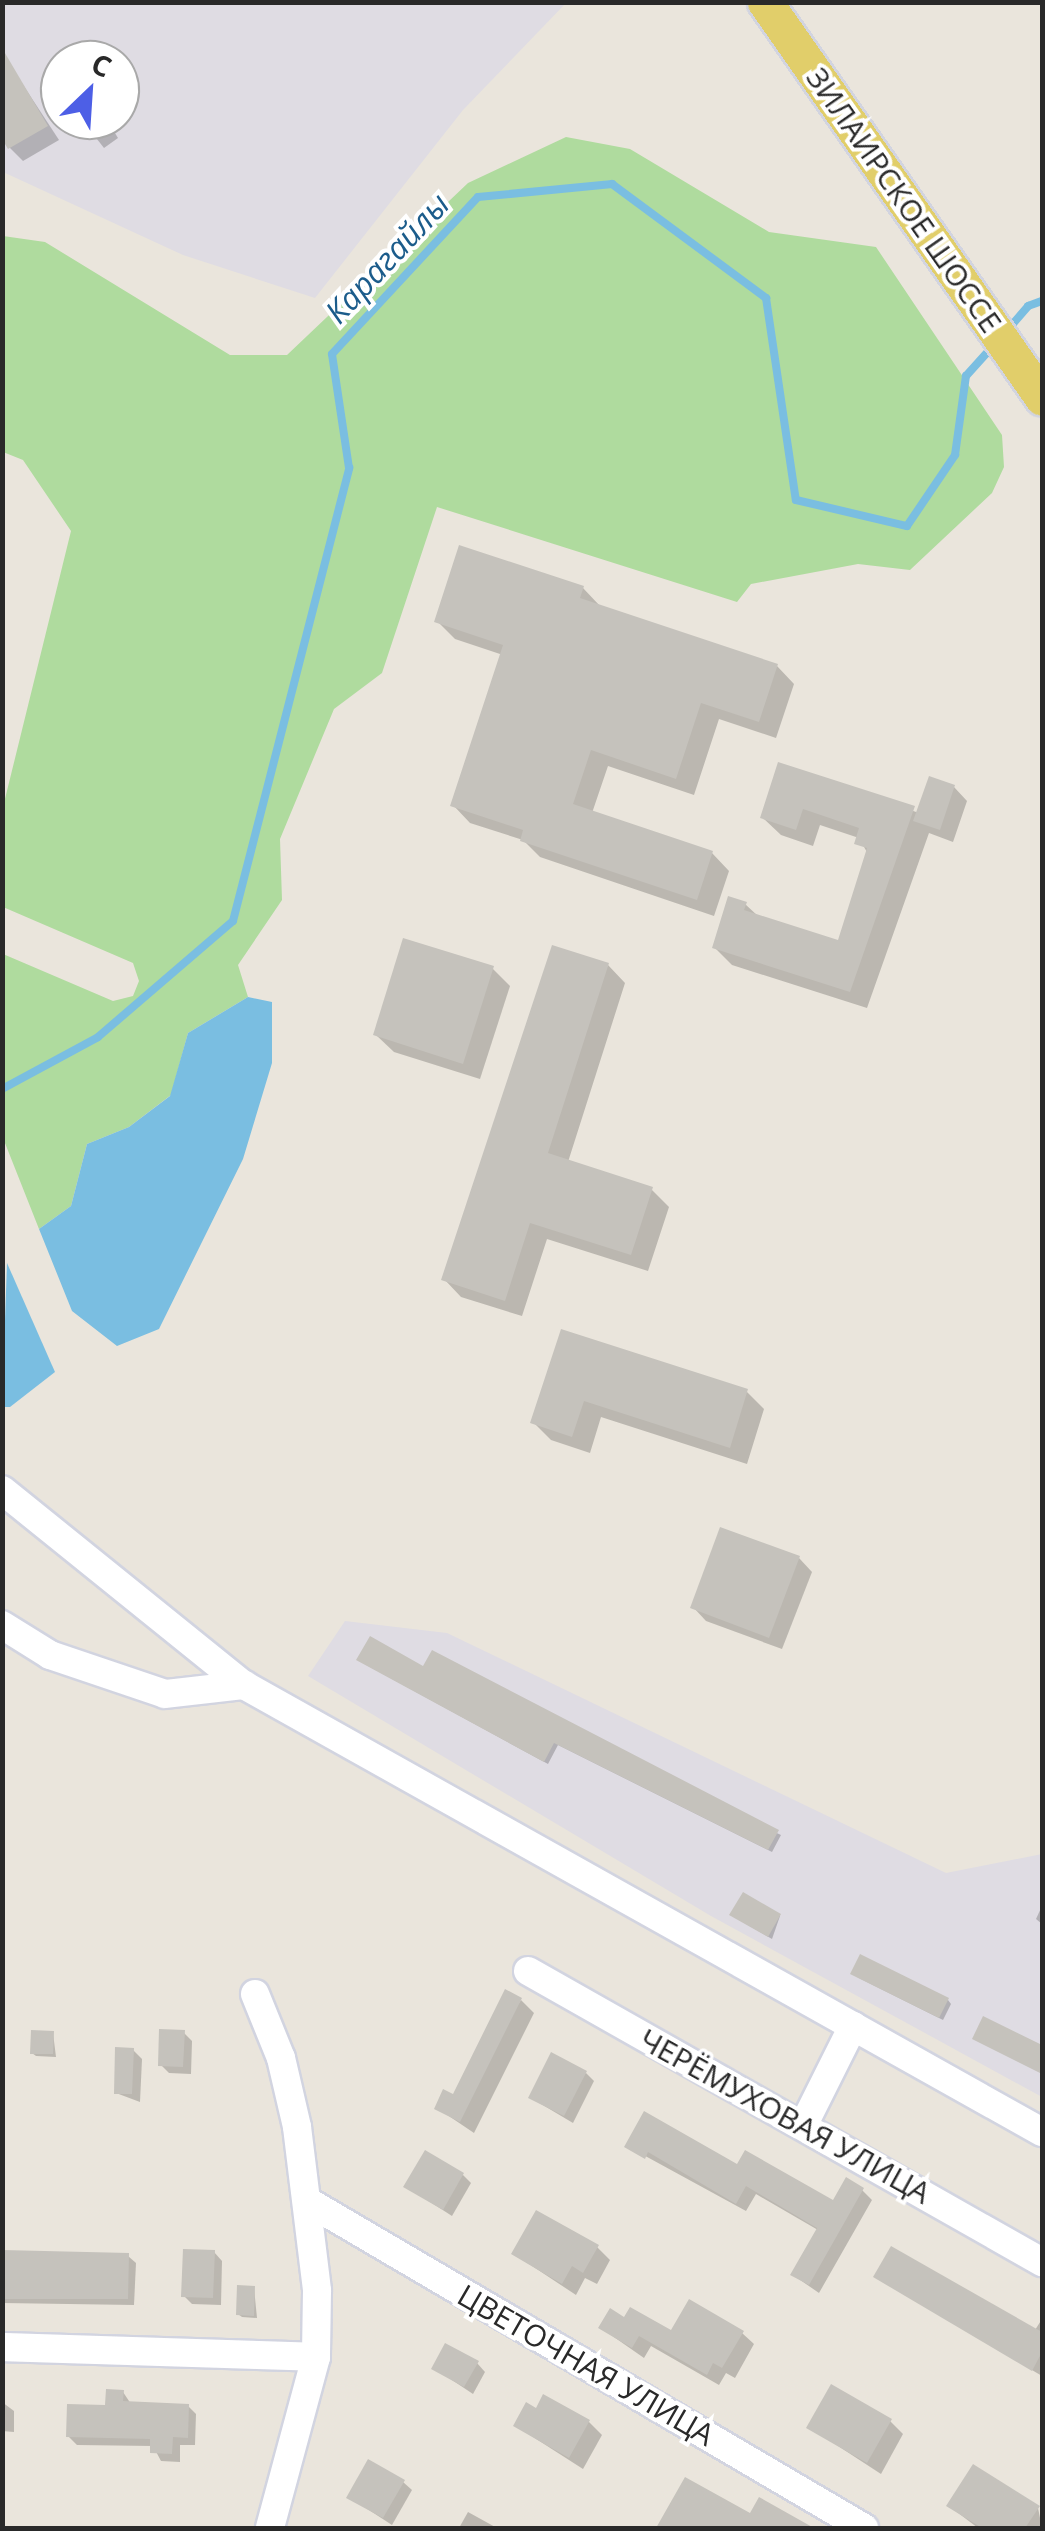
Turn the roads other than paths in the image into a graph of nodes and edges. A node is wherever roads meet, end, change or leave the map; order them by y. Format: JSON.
{"nodes":[{"id":1,"x":765,"y":2,"type":"edge"},
{"id":2,"x":1042,"y":398,"type":"edge"},
{"id":3,"x":2,"y":1490,"type":"edge"},
{"id":4,"x":2,"y":1625,"type":"edge"},
{"id":5,"x":244,"y":1684,"type":"junction"},
{"id":6,"x":528,"y":1971,"type":"dead end"},
{"id":7,"x":254,"y":1994,"type":"dead end"},
{"id":8,"x":853,"y":2026,"type":"junction"},
{"id":9,"x":802,"y":2126,"type":"junction"},
{"id":10,"x":1042,"y":2132,"type":"edge"},
{"id":11,"x":307,"y":2201,"type":"junction"},
{"id":12,"x":1042,"y":2262,"type":"edge"},
{"id":13,"x":2,"y":2348,"type":"edge"},
{"id":14,"x":316,"y":2356,"type":"junction"},
{"id":15,"x":279,"y":2525,"type":"edge"},
{"id":16,"x":864,"y":2528,"type":"edge"}],
"edges":[{"from":1,"to":2,"type":"main road","name":"ЗИЛАИРСКОЕ ШОССЕ"},
{"from":3,"to":5,"type":"street"},
{"from":4,"to":5,"type":"street"},
{"from":5,"to":8,"type":"street"},
{"from":6,"to":9,"type":"street","name":"ЧЕРЁМУХОВАЯ УЛИЦА"},
{"from":7,"to":11,"type":"street"},
{"from":8,"to":9,"type":"street"},
{"from":8,"to":10,"type":"street"},
{"from":9,"to":12,"type":"street","name":"ЧЕРЁМУХОВАЯ УЛИЦА"},
{"from":11,"to":14,"type":"street"},
{"from":11,"to":16,"type":"street","name":"ЦВЕТОЧНАЯ УЛИЦА"},
{"from":13,"to":14,"type":"street"},
{"from":14,"to":15,"type":"street"}]}
